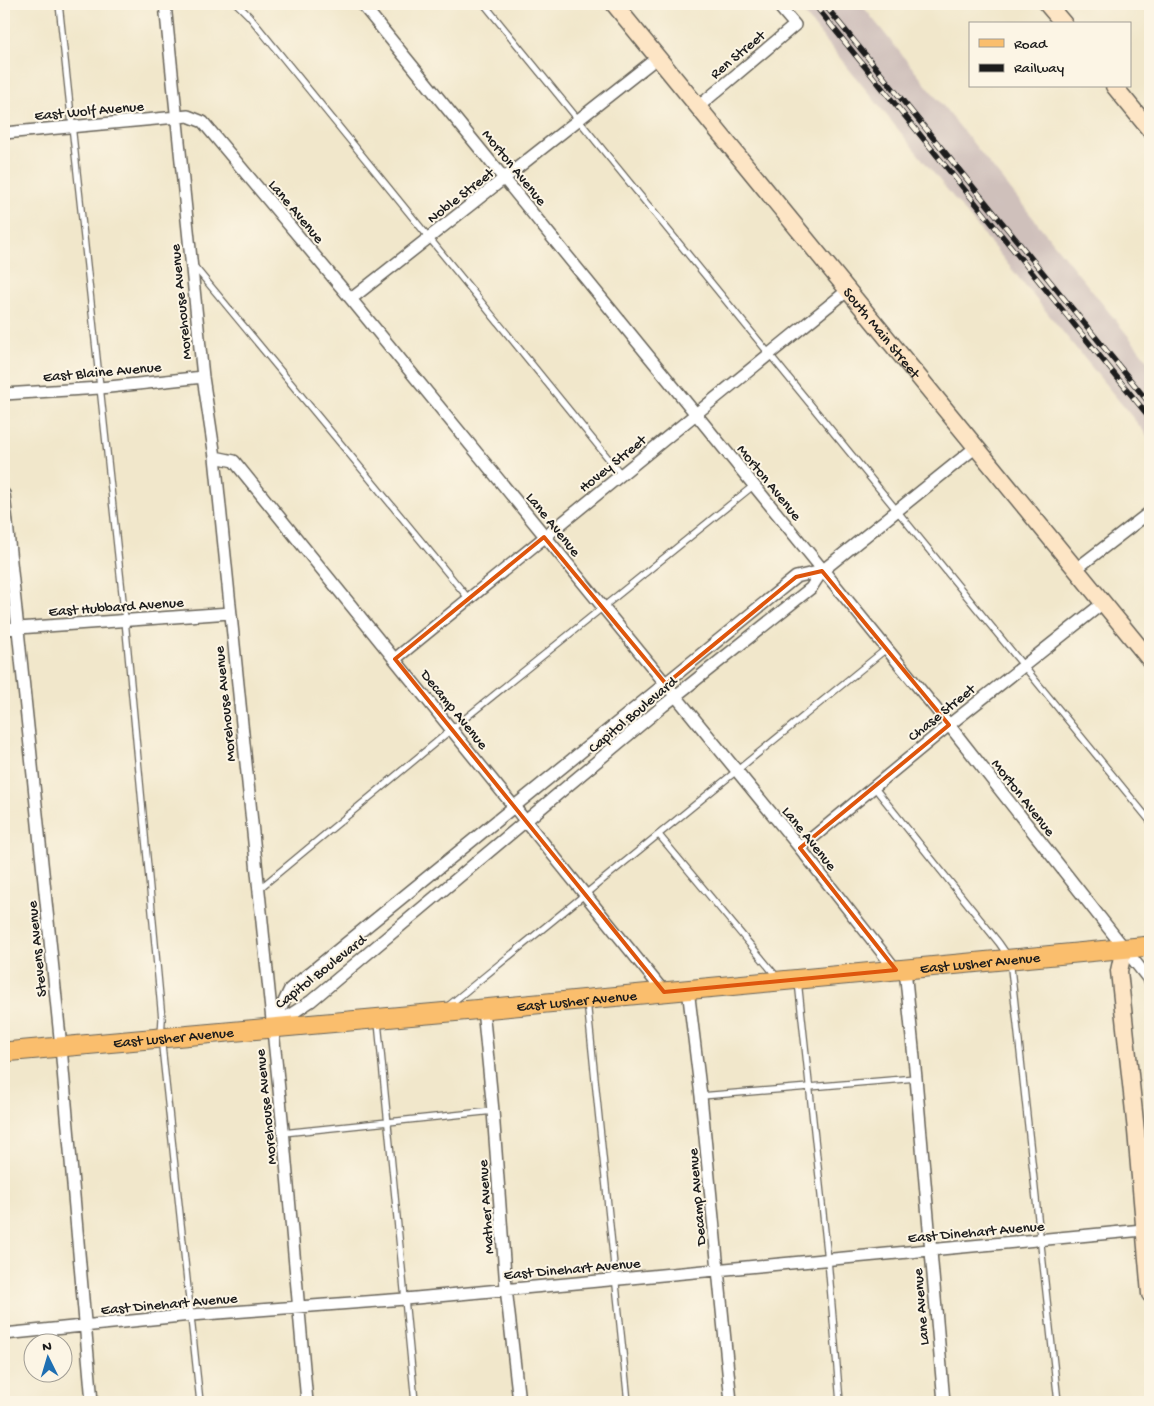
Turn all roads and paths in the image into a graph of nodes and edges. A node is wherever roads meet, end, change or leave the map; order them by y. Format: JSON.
{"nodes":[{"id":1,"x":59,"y":4,"type":"edge"},
{"id":2,"x":165,"y":4,"type":"edge"},
{"id":3,"x":237,"y":4,"type":"edge"},
{"id":4,"x":362,"y":4,"type":"edge"},
{"id":5,"x":484,"y":4,"type":"edge"},
{"id":6,"x":614,"y":4,"type":"edge"},
{"id":7,"x":777,"y":4,"type":"edge"},
{"id":8,"x":1047,"y":4,"type":"edge"},
{"id":9,"x":1062,"y":22,"type":"edge"},
{"id":10,"x":658,"y":57,"type":"junction"},
{"id":11,"x":1116,"y":88,"type":"edge"},
{"id":12,"x":698,"y":107,"type":"junction"},
{"id":13,"x":176,"y":117,"type":"junction"},
{"id":14,"x":579,"y":120,"type":"junction"},
{"id":15,"x":72,"y":127,"type":"junction"},
{"id":16,"x":1150,"y":130,"type":"edge"},
{"id":17,"x":4,"y":133,"type":"edge"},
{"id":18,"x":505,"y":178,"type":"junction"},
{"id":19,"x":429,"y":238,"type":"junction"},
{"id":20,"x":191,"y":262,"type":"junction"},
{"id":21,"x":848,"y":290,"type":"junction"},
{"id":22,"x":351,"y":299,"type":"junction"},
{"id":23,"x":770,"y":354,"type":"junction"},
{"id":24,"x":203,"y":377,"type":"junction"},
{"id":25,"x":100,"y":388,"type":"junction"},
{"id":26,"x":4,"y":394,"type":"edge"},
{"id":27,"x":696,"y":414,"type":"junction"},
{"id":28,"x":976,"y":447,"type":"junction"},
{"id":29,"x":215,"y":457,"type":"junction"},
{"id":30,"x":621,"y":474,"type":"junction"},
{"id":31,"x":754,"y":486,"type":"junction"},
{"id":32,"x":4,"y":494,"type":"edge"},
{"id":33,"x":897,"y":510,"type":"junction"},
{"id":34,"x":1150,"y":512,"type":"edge"},
{"id":35,"x":544,"y":537,"type":"junction"},
{"id":36,"x":1076,"y":569,"type":"junction"},
{"id":37,"x":822,"y":571,"type":"junction"},
{"id":38,"x":469,"y":598,"type":"junction"},
{"id":39,"x":1103,"y":603,"type":"junction"},
{"id":40,"x":602,"y":608,"type":"junction"},
{"id":41,"x":230,"y":613,"type":"junction"},
{"id":42,"x":125,"y":620,"type":"junction"},
{"id":43,"x":16,"y":628,"type":"junction"},
{"id":44,"x":4,"y":629,"type":"edge"},
{"id":45,"x":886,"y":649,"type":"junction"},
{"id":46,"x":395,"y":659,"type":"junction"},
{"id":47,"x":1150,"y":660,"type":"edge"},
{"id":48,"x":1024,"y":666,"type":"junction"},
{"id":49,"x":666,"y":684,"type":"junction"},
{"id":50,"x":676,"y":696,"type":"junction"},
{"id":51,"x":949,"y":725,"type":"junction"},
{"id":52,"x":452,"y":729,"type":"junction"},
{"id":53,"x":737,"y":771,"type":"junction"},
{"id":54,"x":874,"y":787,"type":"junction"},
{"id":55,"x":514,"y":806,"type":"junction"},
{"id":56,"x":526,"y":821,"type":"junction"},
{"id":57,"x":1150,"y":821,"type":"edge"},
{"id":58,"x":659,"y":835,"type":"junction"},
{"id":59,"x":800,"y":848,"type":"junction"},
{"id":60,"x":258,"y":890,"type":"junction"},
{"id":61,"x":586,"y":894,"type":"junction"},
{"id":62,"x":1150,"y":946,"type":"edge"},
{"id":63,"x":1124,"y":948,"type":"junction"},
{"id":64,"x":1010,"y":959,"type":"junction"},
{"id":65,"x":901,"y":970,"type":"junction"},
{"id":66,"x":789,"y":980,"type":"junction"},
{"id":67,"x":1150,"y":981,"type":"edge"},
{"id":68,"x":688,"y":989,"type":"junction"},
{"id":69,"x":664,"y":992,"type":"junction"},
{"id":70,"x":586,"y":999,"type":"junction"},
{"id":71,"x":483,"y":1009,"type":"junction"},
{"id":72,"x":441,"y":1012,"type":"junction"},
{"id":73,"x":378,"y":1018,"type":"junction"},
{"id":74,"x":272,"y":1027,"type":"junction"},
{"id":75,"x":161,"y":1037,"type":"junction"},
{"id":76,"x":61,"y":1047,"type":"junction"},
{"id":77,"x":4,"y":1052,"type":"edge"},
{"id":78,"x":916,"y":1078,"type":"junction"},
{"id":79,"x":810,"y":1087,"type":"junction"},
{"id":80,"x":701,"y":1096,"type":"junction"},
{"id":81,"x":493,"y":1111,"type":"junction"},
{"id":82,"x":388,"y":1123,"type":"junction"},
{"id":83,"x":1136,"y":1131,"type":"junction"},
{"id":84,"x":283,"y":1133,"type":"junction"},
{"id":85,"x":1150,"y":1150,"type":"edge"},
{"id":86,"x":1144,"y":1230,"type":"junction"},
{"id":87,"x":1041,"y":1240,"type":"junction"},
{"id":88,"x":930,"y":1250,"type":"junction"},
{"id":89,"x":828,"y":1260,"type":"junction"},
{"id":90,"x":717,"y":1269,"type":"junction"},
{"id":91,"x":616,"y":1280,"type":"junction"},
{"id":92,"x":506,"y":1288,"type":"junction"},
{"id":93,"x":1150,"y":1294,"type":"edge"},
{"id":94,"x":405,"y":1298,"type":"junction"},
{"id":95,"x":298,"y":1306,"type":"junction"},
{"id":96,"x":191,"y":1315,"type":"junction"},
{"id":97,"x":84,"y":1326,"type":"junction"},
{"id":98,"x":4,"y":1334,"type":"edge"},
{"id":99,"x":92,"y":1402,"type":"edge"},
{"id":100,"x":200,"y":1402,"type":"edge"},
{"id":101,"x":307,"y":1402,"type":"edge"},
{"id":102,"x":415,"y":1402,"type":"edge"},
{"id":103,"x":519,"y":1402,"type":"edge"},
{"id":104,"x":628,"y":1402,"type":"edge"},
{"id":105,"x":731,"y":1402,"type":"edge"},
{"id":106,"x":840,"y":1402,"type":"edge"},
{"id":107,"x":944,"y":1402,"type":"edge"},
{"id":108,"x":1058,"y":1402,"type":"edge"}],
"edges":[{"from":1,"to":15,"type":"lane"},
{"from":2,"to":13,"type":"street","name":"Morehouse Avenue"},
{"from":3,"to":19,"type":"lane"},
{"from":4,"to":18,"type":"street","name":"Morton Avenue"},
{"from":5,"to":14,"type":"lane"},
{"from":6,"to":10,"type":"main road","name":"South Main Street"},
{"from":7,"to":12,"type":"street","name":"Ren Street"},
{"from":8,"to":9,"type":"main road"},
{"from":10,"to":12,"type":"main road","name":"South Main Street"},
{"from":10,"to":14,"type":"street","name":"Noble Street"},
{"from":11,"to":16,"type":"main road"},
{"from":12,"to":21,"type":"main road","name":"South Main Street"},
{"from":13,"to":15,"type":"street","name":"East Wolf Avenue"},
{"from":13,"to":20,"type":"street","name":"Morehouse Avenue"},
{"from":13,"to":22,"type":"street","name":"Lane Avenue"},
{"from":14,"to":18,"type":"street","name":"Noble Street"},
{"from":14,"to":23,"type":"lane"},
{"from":15,"to":17,"type":"street","name":"East Wolf Avenue"},
{"from":15,"to":25,"type":"lane"},
{"from":18,"to":19,"type":"street","name":"Noble Street"},
{"from":18,"to":27,"type":"street","name":"Morton Avenue"},
{"from":19,"to":22,"type":"street","name":"Noble Street"},
{"from":19,"to":30,"type":"lane"},
{"from":20,"to":24,"type":"street","name":"Morehouse Avenue"},
{"from":20,"to":38,"type":"lane"},
{"from":21,"to":23,"type":"street","name":"Hovey Street"},
{"from":21,"to":28,"type":"main road","name":"South Main Street"},
{"from":22,"to":35,"type":"street","name":"Lane Avenue"},
{"from":23,"to":27,"type":"street","name":"Hovey Street"},
{"from":23,"to":33,"type":"lane"},
{"from":24,"to":25,"type":"street","name":"East Blaine Avenue"},
{"from":24,"to":29,"type":"street","name":"Morehouse Avenue"},
{"from":25,"to":26,"type":"street","name":"East Blaine Avenue"},
{"from":25,"to":42,"type":"lane"},
{"from":27,"to":30,"type":"street","name":"Hovey Street"},
{"from":27,"to":31,"type":"street","name":"Morton Avenue"},
{"from":28,"to":33,"type":"street","name":"Capitol Boulevard"},
{"from":28,"to":36,"type":"main road","name":"South Main Street"},
{"from":29,"to":41,"type":"street","name":"Morehouse Avenue"},
{"from":29,"to":46,"type":"street","name":"Decamp Avenue"},
{"from":30,"to":35,"type":"street","name":"Hovey Street"},
{"from":31,"to":37,"type":"street","name":"Morton Avenue"},
{"from":31,"to":40,"type":"lane"},
{"from":32,"to":43,"type":"street","name":"Stevens Avenue"},
{"from":33,"to":37,"type":"street","name":"Capitol Boulevard"},
{"from":33,"to":48,"type":"lane"},
{"from":34,"to":36,"type":"street"},
{"from":35,"to":38,"type":"street","name":"Hovey Street"},
{"from":35,"to":40,"type":"street","name":"Lane Avenue"},
{"from":36,"to":39,"type":"main road","name":"South Main Street"},
{"from":37,"to":45,"type":"street","name":"Morton Avenue"},
{"from":37,"to":49,"type":"street","name":"Capitol Boulevard"},
{"from":37,"to":50,"type":"street","name":"Capitol Boulevard"},
{"from":38,"to":46,"type":"street","name":"Hovey Street"},
{"from":39,"to":47,"type":"main road","name":"South Main Street"},
{"from":39,"to":48,"type":"street","name":"Chase Street"},
{"from":40,"to":49,"type":"street","name":"Lane Avenue"},
{"from":40,"to":52,"type":"lane"},
{"from":41,"to":42,"type":"street","name":"East Hubbard Avenue"},
{"from":41,"to":60,"type":"street","name":"Morehouse Avenue"},
{"from":42,"to":43,"type":"street","name":"East Hubbard Avenue"},
{"from":42,"to":75,"type":"lane"},
{"from":43,"to":44,"type":"street","name":"East Hubbard Avenue"},
{"from":43,"to":76,"type":"street","name":"Stevens Avenue"},
{"from":45,"to":51,"type":"street","name":"Morton Avenue"},
{"from":45,"to":53,"type":"lane"},
{"from":46,"to":52,"type":"street","name":"Decamp Avenue"},
{"from":48,"to":51,"type":"street","name":"Chase Street"},
{"from":48,"to":57,"type":"lane"},
{"from":49,"to":50,"type":"street","name":"Lane Avenue"},
{"from":49,"to":55,"type":"street","name":"Capitol Boulevard"},
{"from":50,"to":53,"type":"street","name":"Lane Avenue"},
{"from":50,"to":56,"type":"street","name":"Capitol Boulevard"},
{"from":51,"to":54,"type":"street","name":"Chase Street"},
{"from":51,"to":63,"type":"street","name":"Morton Avenue"},
{"from":52,"to":55,"type":"street","name":"Decamp Avenue"},
{"from":52,"to":60,"type":"lane"},
{"from":53,"to":58,"type":"lane"},
{"from":53,"to":59,"type":"street","name":"Lane Avenue"},
{"from":54,"to":59,"type":"street","name":"Chase Street"},
{"from":54,"to":64,"type":"lane"},
{"from":55,"to":56,"type":"street","name":"Decamp Avenue"},
{"from":55,"to":74,"type":"street","name":"Capitol Boulevard"},
{"from":56,"to":61,"type":"street","name":"Decamp Avenue"},
{"from":56,"to":74,"type":"street","name":"Capitol Boulevard"},
{"from":58,"to":61,"type":"lane"},
{"from":58,"to":66,"type":"lane"},
{"from":59,"to":65,"type":"street","name":"Lane Avenue"},
{"from":60,"to":74,"type":"street","name":"Morehouse Avenue"},
{"from":61,"to":69,"type":"street","name":"Decamp Avenue"},
{"from":61,"to":72,"type":"lane"},
{"from":62,"to":63,"type":"main road","name":"East Lusher Avenue"},
{"from":63,"to":64,"type":"main road","name":"East Lusher Avenue"},
{"from":63,"to":67,"type":"street","name":"Morton Avenue"},
{"from":63,"to":83,"type":"main road"},
{"from":64,"to":65,"type":"main road","name":"East Lusher Avenue"},
{"from":64,"to":87,"type":"lane"},
{"from":65,"to":66,"type":"main road","name":"East Lusher Avenue"},
{"from":65,"to":78,"type":"street","name":"Lane Avenue"},
{"from":66,"to":68,"type":"main road","name":"East Lusher Avenue"},
{"from":66,"to":79,"type":"lane"},
{"from":68,"to":69,"type":"main road","name":"East Lusher Avenue"},
{"from":68,"to":80,"type":"street","name":"Decamp Avenue"},
{"from":69,"to":70,"type":"main road","name":"East Lusher Avenue"},
{"from":70,"to":71,"type":"main road","name":"East Lusher Avenue"},
{"from":70,"to":91,"type":"lane"},
{"from":71,"to":72,"type":"main road","name":"East Lusher Avenue"},
{"from":71,"to":81,"type":"street","name":"Mather Avenue"},
{"from":72,"to":73,"type":"main road","name":"East Lusher Avenue"},
{"from":73,"to":74,"type":"main road","name":"East Lusher Avenue"},
{"from":73,"to":82,"type":"lane"},
{"from":74,"to":75,"type":"main road","name":"East Lusher Avenue"},
{"from":74,"to":84,"type":"street","name":"Morehouse Avenue"},
{"from":75,"to":76,"type":"main road","name":"East Lusher Avenue"},
{"from":75,"to":96,"type":"lane"},
{"from":76,"to":77,"type":"main road","name":"East Lusher Avenue"},
{"from":76,"to":97,"type":"street","name":"Stevens Avenue"},
{"from":78,"to":79,"type":"lane"},
{"from":78,"to":88,"type":"street","name":"Lane Avenue"},
{"from":79,"to":80,"type":"lane"},
{"from":79,"to":89,"type":"lane"},
{"from":80,"to":90,"type":"street","name":"Decamp Avenue"},
{"from":81,"to":82,"type":"lane"},
{"from":81,"to":92,"type":"street","name":"Mather Avenue"},
{"from":82,"to":84,"type":"lane"},
{"from":82,"to":94,"type":"lane"},
{"from":83,"to":85,"type":"lane"},
{"from":83,"to":86,"type":"main road"},
{"from":84,"to":95,"type":"street","name":"Morehouse Avenue"},
{"from":86,"to":87,"type":"street","name":"East Dinehart Avenue"},
{"from":86,"to":93,"type":"main road"},
{"from":87,"to":88,"type":"street","name":"East Dinehart Avenue"},
{"from":87,"to":108,"type":"lane"},
{"from":88,"to":89,"type":"street","name":"East Dinehart Avenue"},
{"from":88,"to":107,"type":"street","name":"Lane Avenue"},
{"from":89,"to":90,"type":"street","name":"East Dinehart Avenue"},
{"from":89,"to":106,"type":"lane"},
{"from":90,"to":91,"type":"street","name":"East Dinehart Avenue"},
{"from":90,"to":105,"type":"street","name":"Decamp Avenue"},
{"from":91,"to":92,"type":"street","name":"East Dinehart Avenue"},
{"from":91,"to":104,"type":"lane"},
{"from":92,"to":94,"type":"street","name":"East Dinehart Avenue"},
{"from":92,"to":103,"type":"street","name":"Mather Avenue"},
{"from":94,"to":95,"type":"street","name":"East Dinehart Avenue"},
{"from":94,"to":102,"type":"lane"},
{"from":95,"to":96,"type":"street","name":"East Dinehart Avenue"},
{"from":95,"to":101,"type":"street","name":"Morehouse Avenue"},
{"from":96,"to":97,"type":"street","name":"East Dinehart Avenue"},
{"from":96,"to":100,"type":"lane"},
{"from":97,"to":98,"type":"street","name":"East Dinehart Avenue"},
{"from":97,"to":99,"type":"street","name":"Stevens Avenue"}]}
